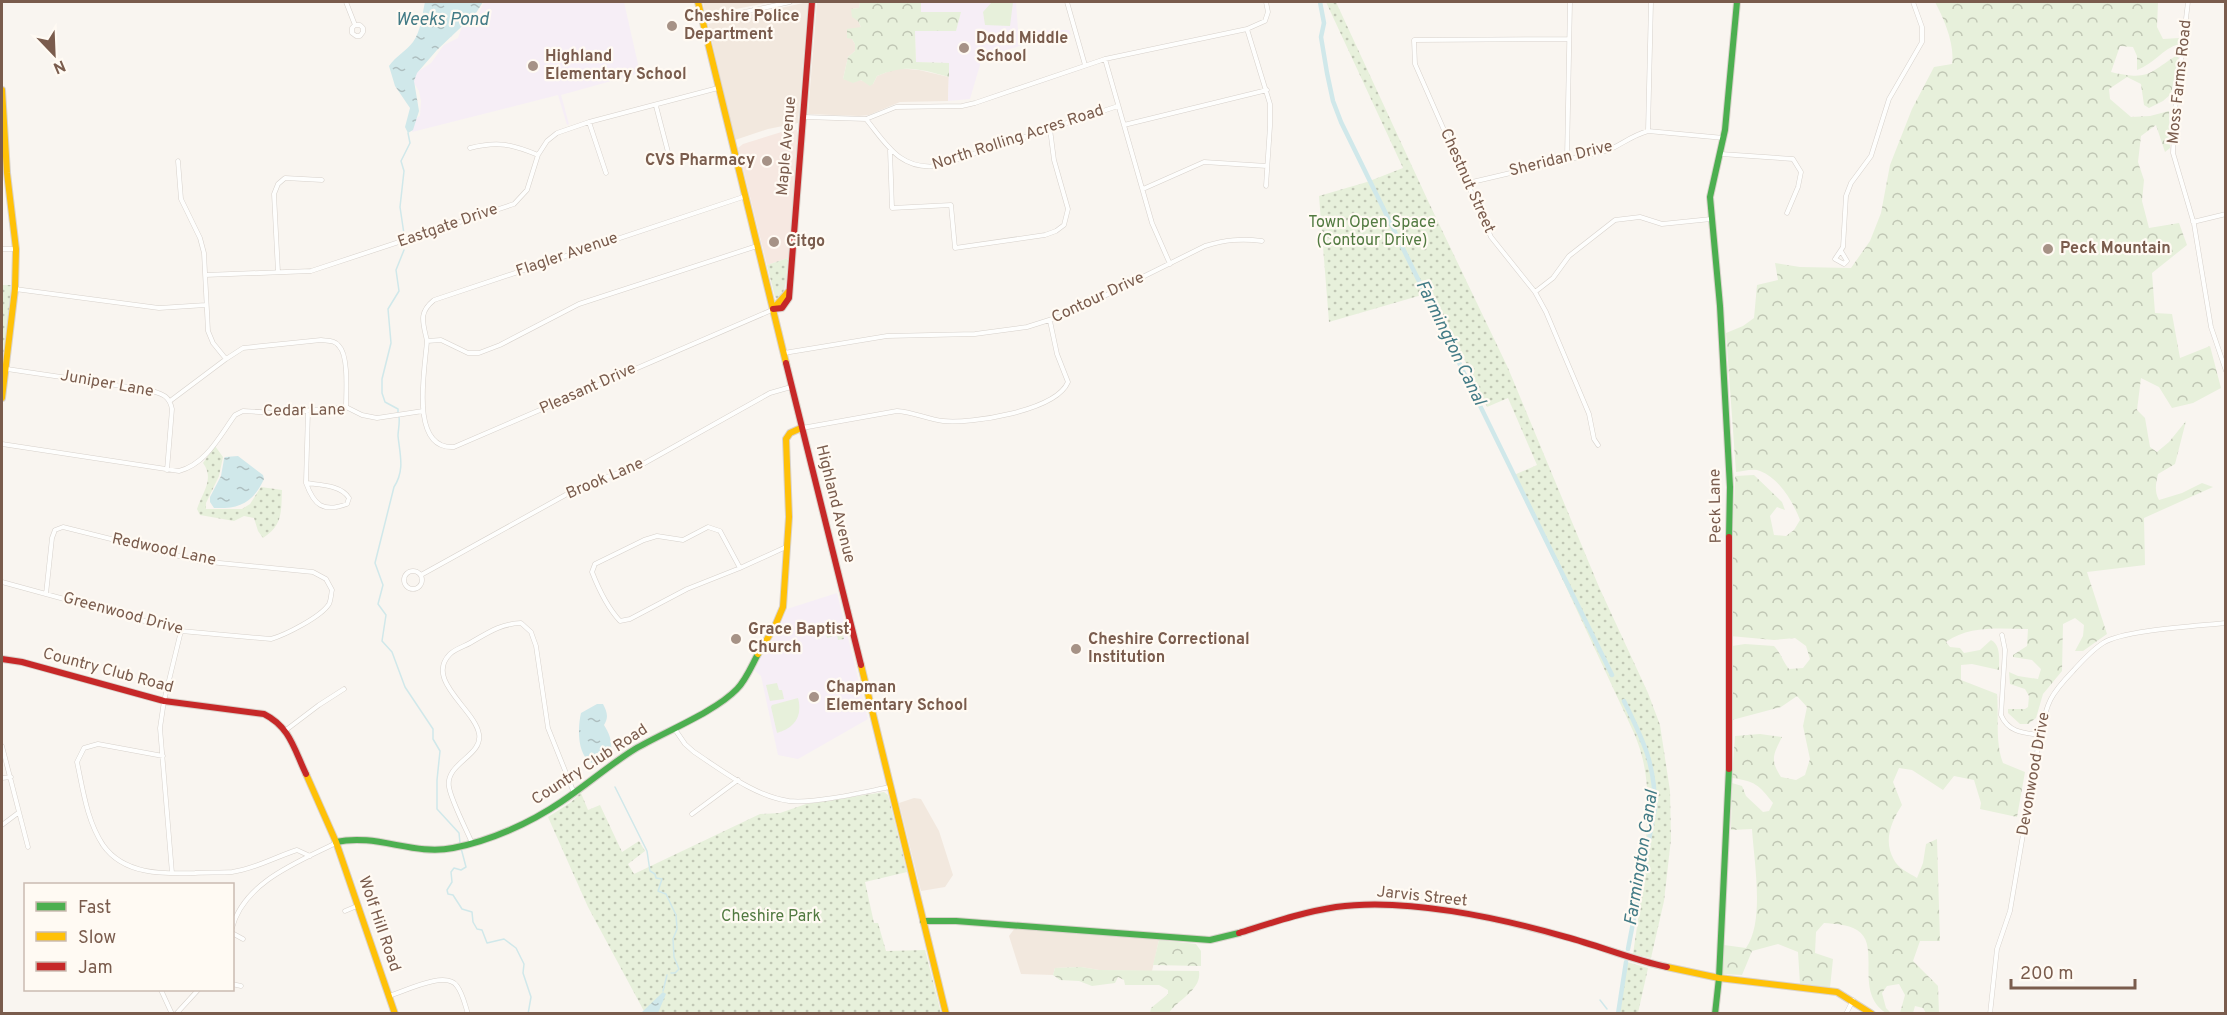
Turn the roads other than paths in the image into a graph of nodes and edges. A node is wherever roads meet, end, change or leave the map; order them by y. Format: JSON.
{"nodes":[{"id":1,"x":346,"y":2,"type":"edge"},
{"id":2,"x":698,"y":2,"type":"edge"},
{"id":3,"x":790,"y":2,"type":"edge"},
{"id":4,"x":812,"y":2,"type":"edge"},
{"id":5,"x":1067,"y":2,"type":"edge"},
{"id":6,"x":1266,"y":2,"type":"edge"},
{"id":7,"x":1570,"y":2,"type":"edge"},
{"id":8,"x":1651,"y":2,"type":"edge"},
{"id":9,"x":1737,"y":2,"type":"edge"},
{"id":10,"x":1913,"y":2,"type":"edge"},
{"id":11,"x":2188,"y":2,"type":"edge"},
{"id":12,"x":703,"y":21,"type":"junction"},
{"id":13,"x":355,"y":25,"type":"dead end"},
{"id":14,"x":1247,"y":29,"type":"junction"},
{"id":15,"x":1569,"y":39,"type":"junction"},
{"id":16,"x":1105,"y":59,"type":"junction"},
{"id":17,"x":1085,"y":65,"type":"junction"},
{"id":18,"x":718,"y":88,"type":"junction"},
{"id":19,"x":2,"y":90,"type":"edge"},
{"id":20,"x":1267,"y":90,"type":"junction"},
{"id":21,"x":656,"y":106,"type":"junction"},
{"id":22,"x":1118,"y":106,"type":"junction"},
{"id":23,"x":804,"y":117,"type":"junction"},
{"id":24,"x":866,"y":119,"type":"junction"},
{"id":25,"x":589,"y":122,"type":"junction"},
{"id":26,"x":1124,"y":125,"type":"junction"},
{"id":27,"x":1050,"y":129,"type":"junction"},
{"id":28,"x":1647,"y":131,"type":"junction"},
{"id":29,"x":1724,"y":138,"type":"junction"},
{"id":30,"x":470,"y":148,"type":"dead end"},
{"id":31,"x":890,"y":150,"type":"junction"},
{"id":32,"x":668,"y":152,"type":"dead end"},
{"id":33,"x":1721,"y":153,"type":"junction"},
{"id":34,"x":538,"y":155,"type":"junction"},
{"id":35,"x":1567,"y":158,"type":"junction"},
{"id":36,"x":178,"y":161,"type":"dead end"},
{"id":37,"x":1268,"y":166,"type":"junction"},
{"id":38,"x":4,"y":172,"type":"edge"},
{"id":39,"x":606,"y":172,"type":"dead end"},
{"id":40,"x":322,"y":180,"type":"dead end"},
{"id":41,"x":1468,"y":183,"type":"junction"},
{"id":42,"x":1266,"y":186,"type":"dead end"},
{"id":43,"x":1143,"y":189,"type":"junction"},
{"id":44,"x":744,"y":197,"type":"junction"},
{"id":45,"x":1787,"y":213,"type":"dead end"},
{"id":46,"x":2226,"y":214,"type":"edge"},
{"id":47,"x":1712,"y":219,"type":"junction"},
{"id":48,"x":2193,"y":222,"type":"junction"},
{"id":49,"x":1262,"y":241,"type":"dead end"},
{"id":50,"x":758,"y":246,"type":"junction"},
{"id":51,"x":2,"y":249,"type":"edge"},
{"id":52,"x":16,"y":249,"type":"junction"},
{"id":53,"x":1841,"y":251,"type":"dead end"},
{"id":54,"x":1170,"y":264,"type":"junction"},
{"id":55,"x":278,"y":272,"type":"junction"},
{"id":56,"x":206,"y":275,"type":"junction"},
{"id":57,"x":15,"y":289,"type":"junction"},
{"id":58,"x":1535,"y":292,"type":"junction"},
{"id":59,"x":206,"y":304,"type":"junction"},
{"id":60,"x":772,"y":309,"type":"junction"},
{"id":61,"x":1050,"y":321,"type":"junction"},
{"id":62,"x":427,"y":340,"type":"junction"},
{"id":63,"x":784,"y":353,"type":"junction"},
{"id":64,"x":226,"y":359,"type":"junction"},
{"id":65,"x":2224,"y":360,"type":"edge"},
{"id":66,"x":7,"y":369,"type":"junction"},
{"id":67,"x":2226,"y":371,"type":"edge"},
{"id":68,"x":791,"y":387,"type":"junction"},
{"id":69,"x":2,"y":398,"type":"edge"},
{"id":70,"x":170,"y":401,"type":"junction"},
{"id":71,"x":346,"y":408,"type":"junction"},
{"id":72,"x":308,"y":411,"type":"junction"},
{"id":73,"x":423,"y":411,"type":"junction"},
{"id":74,"x":801,"y":428,"type":"junction"},
{"id":75,"x":2,"y":444,"type":"edge"},
{"id":76,"x":1598,"y":445,"type":"dead end"},
{"id":77,"x":167,"y":470,"type":"junction"},
{"id":78,"x":306,"y":483,"type":"junction"},
{"id":79,"x":787,"y":547,"type":"junction"},
{"id":80,"x":740,"y":568,"type":"junction"},
{"id":81,"x":421,"y":575,"type":"junction"},
{"id":82,"x":2,"y":582,"type":"edge"},
{"id":83,"x":332,"y":590,"type":"joint"},
{"id":84,"x":46,"y":594,"type":"junction"},
{"id":85,"x":2226,"y":623,"type":"edge"},
{"id":86,"x":182,"y":631,"type":"junction"},
{"id":87,"x":2002,"y":634,"type":"dead end"},
{"id":88,"x":2,"y":659,"type":"edge"},
{"id":89,"x":344,"y":689,"type":"dead end"},
{"id":90,"x":164,"y":701,"type":"junction"},
{"id":91,"x":674,"y":728,"type":"junction"},
{"id":92,"x":286,"y":730,"type":"junction"},
{"id":93,"x":2040,"y":735,"type":"junction"},
{"id":94,"x":2,"y":746,"type":"edge"},
{"id":95,"x":163,"y":756,"type":"junction"},
{"id":96,"x":11,"y":777,"type":"junction"},
{"id":97,"x":2,"y":778,"type":"edge"},
{"id":98,"x":738,"y":780,"type":"junction"},
{"id":99,"x":890,"y":787,"type":"junction"},
{"id":100,"x":574,"y":793,"type":"junction"},
{"id":101,"x":18,"y":813,"type":"junction"},
{"id":102,"x":692,"y":814,"type":"dead end"},
{"id":103,"x":2,"y":825,"type":"edge"},
{"id":104,"x":336,"y":842,"type":"junction"},
{"id":105,"x":469,"y":844,"type":"junction"},
{"id":106,"x":28,"y":847,"type":"dead end"},
{"id":107,"x":310,"y":856,"type":"junction"},
{"id":108,"x":172,"y":873,"type":"junction"},
{"id":109,"x":358,"y":906,"type":"junction"},
{"id":110,"x":345,"y":911,"type":"dead end"},
{"id":111,"x":234,"y":920,"type":"edge"},
{"id":112,"x":923,"y":921,"type":"junction"},
{"id":113,"x":234,"y":934,"type":"edge"},
{"id":114,"x":243,"y":939,"type":"dead end"},
{"id":115,"x":1719,"y":978,"type":"junction"},
{"id":116,"x":234,"y":984,"type":"edge"},
{"id":117,"x":241,"y":986,"type":"dead end"},
{"id":118,"x":162,"y":991,"type":"edge"},
{"id":119,"x":197,"y":991,"type":"edge"},
{"id":120,"x":389,"y":996,"type":"junction"},
{"id":121,"x":1853,"y":1000,"type":"junction"},
{"id":122,"x":178,"y":1013,"type":"edge"},
{"id":123,"x":395,"y":1014,"type":"edge"},
{"id":124,"x":468,"y":1014,"type":"edge"},
{"id":125,"x":946,"y":1014,"type":"edge"},
{"id":126,"x":1715,"y":1014,"type":"edge"},
{"id":127,"x":1846,"y":1014,"type":"edge"},
{"id":128,"x":1872,"y":1014,"type":"edge"},
{"id":129,"x":1990,"y":1014,"type":"edge"}],
"edges":[{"from":1,"to":13,"type":"street"},
{"from":2,"to":12,"type":"main road","name":"Highland Avenue"},
{"from":3,"to":12,"type":"street"},
{"from":4,"to":23,"type":"main road","name":"Maple Avenue"},
{"from":5,"to":17,"type":"street"},
{"from":6,"to":14,"type":"street"},
{"from":7,"to":15,"type":"street"},
{"from":8,"to":28,"type":"street"},
{"from":9,"to":29,"type":"main road","name":"Peck Lane"},
{"from":10,"to":53,"type":"street"},
{"from":11,"to":48,"type":"street","name":"Moss Farms Road"},
{"from":12,"to":18,"type":"main road","name":"Highland Avenue"},
{"from":14,"to":16,"type":"street"},
{"from":14,"to":20,"type":"street"},
{"from":15,"to":35,"type":"street"},
{"from":15,"to":41,"type":"street","name":"Chestnut Street"},
{"from":16,"to":17,"type":"street"},
{"from":16,"to":22,"type":"street"},
{"from":17,"to":24,"type":"street"},
{"from":18,"to":21,"type":"street","name":"Eastgate Drive"},
{"from":18,"to":44,"type":"main road","name":"Highland Avenue"},
{"from":19,"to":38,"type":"main road"},
{"from":20,"to":26,"type":"street"},
{"from":20,"to":37,"type":"street"},
{"from":21,"to":25,"type":"street","name":"Eastgate Drive"},
{"from":21,"to":32,"type":"street"},
{"from":22,"to":26,"type":"street"},
{"from":22,"to":27,"type":"street","name":"North Rolling Acres Road"},
{"from":23,"to":24,"type":"street"},
{"from":23,"to":60,"type":"main road","name":"Maple Avenue"},
{"from":24,"to":31,"type":"street","name":"North Rolling Acres Road"},
{"from":25,"to":34,"type":"street","name":"Eastgate Drive"},
{"from":25,"to":39,"type":"street"},
{"from":26,"to":43,"type":"street"},
{"from":27,"to":31,"type":"street","name":"North Rolling Acres Road"},
{"from":27,"to":31,"type":"street"},
{"from":28,"to":29,"type":"street"},
{"from":28,"to":35,"type":"street","name":"Sheridan Drive"},
{"from":29,"to":33,"type":"main road","name":"Peck Lane"},
{"from":30,"to":34,"type":"street"},
{"from":33,"to":45,"type":"street"},
{"from":33,"to":47,"type":"main road","name":"Peck Lane"},
{"from":34,"to":55,"type":"street","name":"Eastgate Drive"},
{"from":35,"to":41,"type":"street","name":"Sheridan Drive"},
{"from":36,"to":56,"type":"street"},
{"from":37,"to":42,"type":"street"},
{"from":37,"to":43,"type":"street"},
{"from":38,"to":52,"type":"main road"},
{"from":40,"to":55,"type":"street"},
{"from":41,"to":58,"type":"street","name":"Chestnut Street"},
{"from":43,"to":54,"type":"street"},
{"from":44,"to":50,"type":"main road","name":"Highland Avenue"},
{"from":44,"to":62,"type":"street","name":"Flagler Avenue"},
{"from":46,"to":48,"type":"street"},
{"from":47,"to":58,"type":"street"},
{"from":47,"to":115,"type":"main road","name":"Peck Lane"},
{"from":48,"to":65,"type":"street","name":"Moss Farms Road"},
{"from":49,"to":54,"type":"street","name":"Contour Drive"},
{"from":50,"to":60,"type":"main road","name":"Highland Avenue"},
{"from":50,"to":62,"type":"street"},
{"from":51,"to":52,"type":"street"},
{"from":52,"to":57,"type":"main road"},
{"from":54,"to":61,"type":"street","name":"Contour Drive"},
{"from":55,"to":56,"type":"street","name":"Eastgate Drive"},
{"from":56,"to":59,"type":"street"},
{"from":57,"to":59,"type":"street"},
{"from":57,"to":66,"type":"main road"},
{"from":58,"to":76,"type":"street","name":"Chestnut Street"},
{"from":59,"to":64,"type":"street"},
{"from":60,"to":63,"type":"main road","name":"Highland Avenue"},
{"from":60,"to":73,"type":"street","name":"Pleasant Drive"},
{"from":61,"to":63,"type":"street","name":"Contour Drive"},
{"from":61,"to":74,"type":"street"},
{"from":62,"to":73,"type":"street"},
{"from":63,"to":68,"type":"main road","name":"Highland Avenue"},
{"from":64,"to":70,"type":"street"},
{"from":64,"to":71,"type":"street"},
{"from":65,"to":67,"type":"street","name":"Moss Farms Road"},
{"from":66,"to":69,"type":"main road"},
{"from":66,"to":70,"type":"street","name":"Juniper Lane"},
{"from":68,"to":74,"type":"main road","name":"Highland Avenue"},
{"from":68,"to":81,"type":"street","name":"Brook Lane"},
{"from":70,"to":77,"type":"street","name":"Juniper Lane"},
{"from":71,"to":72,"type":"street","name":"Cedar Lane"},
{"from":71,"to":73,"type":"street","name":"Cedar Lane"},
{"from":72,"to":77,"type":"street","name":"Cedar Lane"},
{"from":72,"to":78,"type":"street"},
{"from":74,"to":79,"type":"main road","name":"Country Club Road"},
{"from":74,"to":99,"type":"main road","name":"Highland Avenue"},
{"from":75,"to":77,"type":"street","name":"Cedar Lane"},
{"from":78,"to":78,"type":"street"},
{"from":79,"to":80,"type":"street"},
{"from":79,"to":91,"type":"main road","name":"Country Club Road"},
{"from":80,"to":80,"type":"street"},
{"from":81,"to":81,"type":"street","name":"Brook Lane"},
{"from":82,"to":84,"type":"street","name":"Greenwood Drive"},
{"from":83,"to":84,"type":"street","name":"Redwood Lane"},
{"from":83,"to":86,"type":"street","name":"Greenwood Drive"},
{"from":84,"to":86,"type":"street","name":"Greenwood Drive"},
{"from":85,"to":93,"type":"street","name":"Devonwood Drive"},
{"from":86,"to":90,"type":"street"},
{"from":87,"to":93,"type":"street"},
{"from":88,"to":90,"type":"main road","name":"Country Club Road"},
{"from":89,"to":92,"type":"street"},
{"from":90,"to":92,"type":"main road","name":"Country Club Road"},
{"from":90,"to":95,"type":"street"},
{"from":91,"to":98,"type":"street"},
{"from":91,"to":100,"type":"main road","name":"Country Club Road"},
{"from":92,"to":104,"type":"main road"},
{"from":93,"to":129,"type":"street","name":"Devonwood Drive"},
{"from":94,"to":96,"type":"street"},
{"from":95,"to":108,"type":"street"},
{"from":95,"to":108,"type":"street"},
{"from":96,"to":97,"type":"street"},
{"from":96,"to":101,"type":"street"},
{"from":98,"to":99,"type":"street"},
{"from":98,"to":102,"type":"street"},
{"from":99,"to":112,"type":"main road","name":"Highland Avenue"},
{"from":100,"to":105,"type":"main road","name":"Country Club Road"},
{"from":100,"to":105,"type":"street"},
{"from":101,"to":103,"type":"street"},
{"from":101,"to":106,"type":"street"},
{"from":104,"to":105,"type":"main road","name":"Country Club Road"},
{"from":104,"to":107,"type":"street"},
{"from":104,"to":109,"type":"main road","name":"Wolf Hill Road"},
{"from":107,"to":108,"type":"street"},
{"from":107,"to":111,"type":"street"},
{"from":109,"to":110,"type":"street"},
{"from":109,"to":120,"type":"main road","name":"Wolf Hill Road"},
{"from":112,"to":115,"type":"main road","name":"Jarvis Street"},
{"from":112,"to":125,"type":"main road","name":"Highland Avenue"},
{"from":113,"to":114,"type":"street"},
{"from":115,"to":121,"type":"main road","name":"Jarvis Street"},
{"from":115,"to":126,"type":"main road","name":"Peck Lane"},
{"from":116,"to":117,"type":"street"},
{"from":118,"to":122,"type":"street"},
{"from":119,"to":122,"type":"street"},
{"from":120,"to":123,"type":"main road","name":"Wolf Hill Road"},
{"from":120,"to":124,"type":"street"},
{"from":121,"to":127,"type":"street"},
{"from":121,"to":128,"type":"main road","name":"Jarvis Street"}]}
